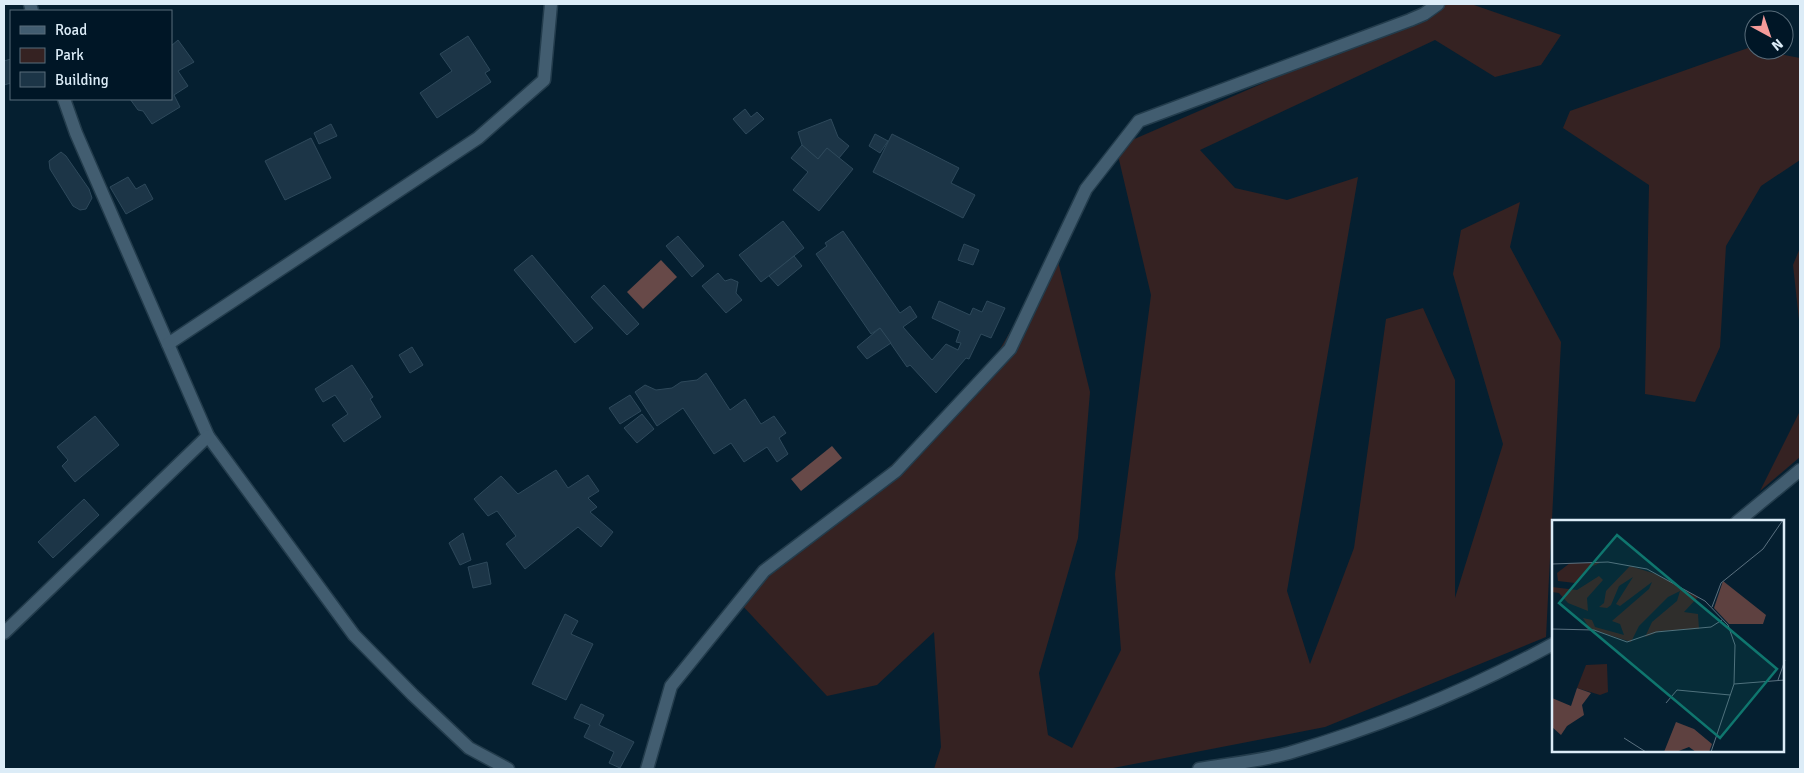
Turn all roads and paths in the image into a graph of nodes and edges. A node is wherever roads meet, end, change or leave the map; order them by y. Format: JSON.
{"nodes":[{"id":1,"x":550,"y":4,"type":"edge"},
{"id":2,"x":1438,"y":4,"type":"edge"},
{"id":3,"x":64,"y":100,"type":"edge"},
{"id":4,"x":168,"y":344,"type":"junction"},
{"id":5,"x":208,"y":436,"type":"junction"},
{"id":6,"x":1800,"y":470,"type":"edge"},
{"id":7,"x":1739,"y":520,"type":"edge"},
{"id":8,"x":4,"y":633,"type":"edge"},
{"id":9,"x":1552,"y":645,"type":"edge"},
{"id":10,"x":508,"y":769,"type":"edge"},
{"id":11,"x":647,"y":769,"type":"edge"},
{"id":12,"x":1199,"y":769,"type":"edge"}],
"edges":[{"from":1,"to":4,"type":"street"},
{"from":2,"to":11,"type":"street"},
{"from":3,"to":4,"type":"street"},
{"from":4,"to":5,"type":"street"},
{"from":5,"to":8,"type":"street"},
{"from":5,"to":10,"type":"street"},
{"from":6,"to":7,"type":"street"},
{"from":9,"to":12,"type":"street"}]}
